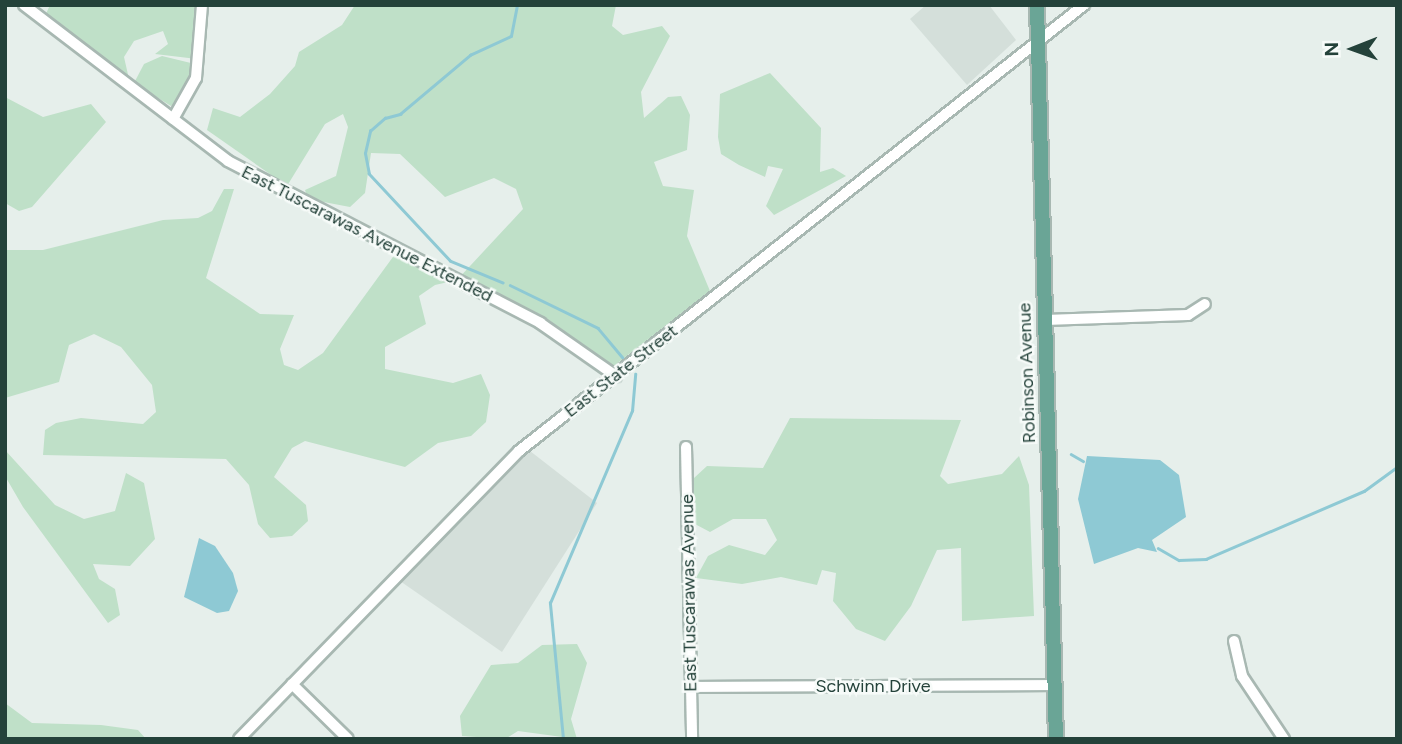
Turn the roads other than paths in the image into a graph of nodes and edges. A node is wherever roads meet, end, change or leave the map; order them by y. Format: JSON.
{"nodes":[{"id":1,"x":24,"y":5,"type":"edge"},
{"id":2,"x":202,"y":5,"type":"edge"},
{"id":3,"x":1037,"y":5,"type":"edge"},
{"id":4,"x":1084,"y":5,"type":"edge"},
{"id":5,"x":1038,"y":42,"type":"junction"},
{"id":6,"x":173,"y":119,"type":"junction"},
{"id":7,"x":1205,"y":304,"type":"dead end"},
{"id":8,"x":1045,"y":320,"type":"junction"},
{"id":9,"x":616,"y":376,"type":"junction"},
{"id":10,"x":686,"y":447,"type":"dead end"},
{"id":11,"x":1234,"y":641,"type":"dead end"},
{"id":12,"x":292,"y":684,"type":"junction"},
{"id":13,"x":1055,"y":685,"type":"junction"},
{"id":14,"x":691,"y":687,"type":"junction"},
{"id":15,"x":239,"y":739,"type":"edge"},
{"id":16,"x":348,"y":739,"type":"edge"},
{"id":17,"x":692,"y":739,"type":"edge"},
{"id":18,"x":1056,"y":739,"type":"edge"},
{"id":19,"x":1284,"y":739,"type":"edge"}],
"edges":[{"from":1,"to":6,"type":"street","name":"East Tuscarawas Avenue Extended"},
{"from":2,"to":6,"type":"street"},
{"from":3,"to":5,"type":"main road","name":"Robinson Avenue"},
{"from":4,"to":5,"type":"street","name":"East State Street"},
{"from":5,"to":8,"type":"main road","name":"Robinson Avenue"},
{"from":5,"to":9,"type":"street","name":"East State Street"},
{"from":6,"to":9,"type":"street","name":"East Tuscarawas Avenue Extended"},
{"from":7,"to":8,"type":"street"},
{"from":8,"to":13,"type":"main road","name":"Robinson Avenue"},
{"from":9,"to":12,"type":"street","name":"East State Street"},
{"from":10,"to":14,"type":"street","name":"East Tuscarawas Avenue"},
{"from":11,"to":19,"type":"street"},
{"from":12,"to":15,"type":"street","name":"East State Street"},
{"from":12,"to":16,"type":"street"},
{"from":13,"to":14,"type":"street","name":"Schwinn Drive"},
{"from":13,"to":18,"type":"main road","name":"Robinson Avenue"},
{"from":14,"to":17,"type":"street","name":"East Tuscarawas Avenue"}]}
